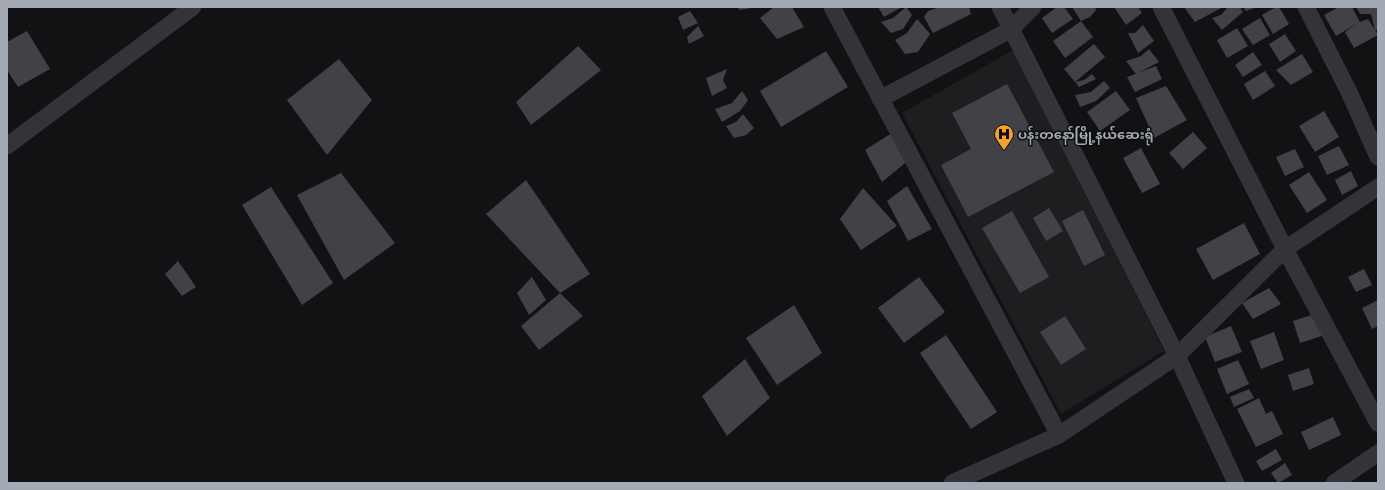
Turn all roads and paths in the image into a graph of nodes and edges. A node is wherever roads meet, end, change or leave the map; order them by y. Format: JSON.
{"nodes":[{"id":1,"x":193,"y":7,"type":"edge"},
{"id":2,"x":832,"y":7,"type":"edge"},
{"id":3,"x":1000,"y":7,"type":"edge"},
{"id":4,"x":1033,"y":7,"type":"edge"},
{"id":5,"x":1161,"y":7,"type":"edge"},
{"id":6,"x":1306,"y":7,"type":"edge"},
{"id":7,"x":1010,"y":30,"type":"junction"},
{"id":8,"x":880,"y":99,"type":"junction"},
{"id":9,"x":7,"y":146,"type":"edge"},
{"id":10,"x":1378,"y":157,"type":"edge"},
{"id":11,"x":1378,"y":187,"type":"edge"},
{"id":12,"x":1285,"y":249,"type":"junction"},
{"id":13,"x":1177,"y":356,"type":"junction"},
{"id":14,"x":1378,"y":423,"type":"edge"},
{"id":15,"x":1060,"y":434,"type":"junction"},
{"id":16,"x":1378,"y":453,"type":"edge"},
{"id":17,"x":952,"y":483,"type":"edge"},
{"id":18,"x":1236,"y":483,"type":"edge"},
{"id":19,"x":1334,"y":483,"type":"edge"}],
"edges":[{"from":1,"to":9,"type":"street"},
{"from":2,"to":8,"type":"street"},
{"from":3,"to":7,"type":"street"},
{"from":4,"to":7,"type":"street"},
{"from":5,"to":12,"type":"street"},
{"from":6,"to":10,"type":"street"},
{"from":7,"to":8,"type":"street"},
{"from":7,"to":13,"type":"street"},
{"from":8,"to":15,"type":"street"},
{"from":11,"to":12,"type":"street"},
{"from":12,"to":13,"type":"street"},
{"from":12,"to":14,"type":"street"},
{"from":13,"to":15,"type":"street"},
{"from":13,"to":18,"type":"street"},
{"from":15,"to":17,"type":"street"},
{"from":16,"to":19,"type":"street"}]}
